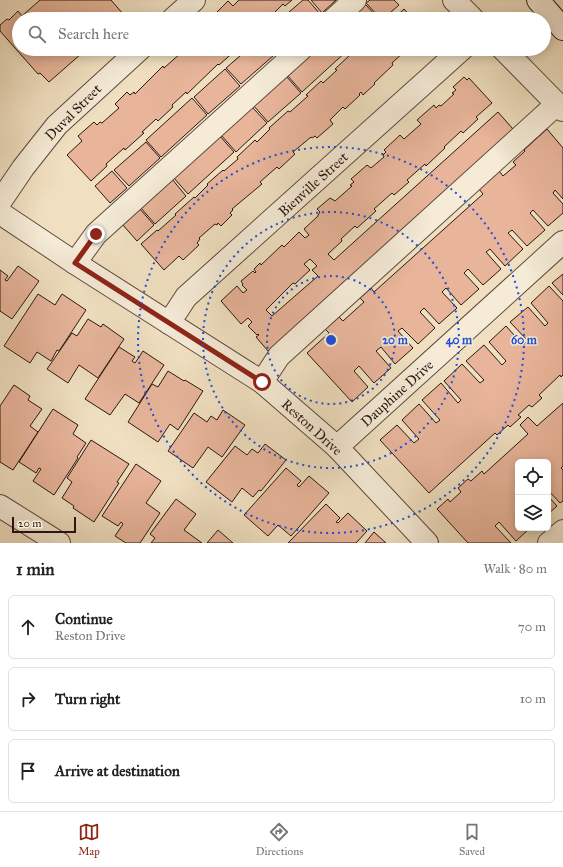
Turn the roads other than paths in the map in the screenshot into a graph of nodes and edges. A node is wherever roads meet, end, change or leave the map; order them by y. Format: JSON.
{"nodes":[{"id":1,"x":194,"y":0,"type":"edge"},
{"id":2,"x":355,"y":0,"type":"edge"},
{"id":3,"x":454,"y":0,"type":"edge"},
{"id":4,"x":538,"y":0,"type":"edge"},
{"id":5,"x":181,"y":12,"type":"edge"},
{"id":6,"x":342,"y":12,"type":"edge"},
{"id":7,"x":466,"y":12,"type":"edge"},
{"id":8,"x":548,"y":12,"type":"edge"},
{"id":9,"x":551,"y":15,"type":"edge"},
{"id":10,"x":563,"y":29,"type":"edge"},
{"id":11,"x":132,"y":56,"type":"edge"},
{"id":12,"x":293,"y":56,"type":"edge"},
{"id":13,"x":454,"y":56,"type":"edge"},
{"id":14,"x":510,"y":56,"type":"edge"},
{"id":15,"x":560,"y":107,"type":"edge"},
{"id":16,"x":0,"y":202,"type":"edge"},
{"id":17,"x":0,"y":213,"type":"edge"},
{"id":18,"x":563,"y":242,"type":"edge"},
{"id":19,"x":75,"y":263,"type":"junction"},
{"id":20,"x":169,"y":323,"type":"junction"},
{"id":21,"x":262,"y":382,"type":"junction"},
{"id":22,"x":337,"y":447,"type":"junction"},
{"id":23,"x":0,"y":506,"type":"edge"},
{"id":24,"x":563,"y":531,"type":"edge"},
{"id":25,"x":59,"y":543,"type":"edge"},
{"id":26,"x":427,"y":543,"type":"edge"},
{"id":27,"x":549,"y":543,"type":"edge"}],
"edges":[{"from":1,"to":5,"type":"street"},
{"from":2,"to":6,"type":"street"},
{"from":3,"to":7,"type":"street"},
{"from":4,"to":8,"type":"street"},
{"from":9,"to":10,"type":"street"},
{"from":11,"to":16,"type":"street","name":"Duval Street"},
{"from":12,"to":19,"type":"street"},
{"from":13,"to":20,"type":"street","name":"Bienville Street"},
{"from":14,"to":15,"type":"street"},
{"from":15,"to":21,"type":"street"},
{"from":17,"to":19,"type":"street","name":"Reston Drive"},
{"from":18,"to":22,"type":"street","name":"Dauphine Drive"},
{"from":19,"to":20,"type":"street","name":"Reston Drive"},
{"from":20,"to":21,"type":"street","name":"Reston Drive"},
{"from":21,"to":22,"type":"street","name":"Reston Drive"},
{"from":22,"to":26,"type":"street","name":"Reston Drive"},
{"from":23,"to":25,"type":"street"},
{"from":24,"to":27,"type":"street"}]}
